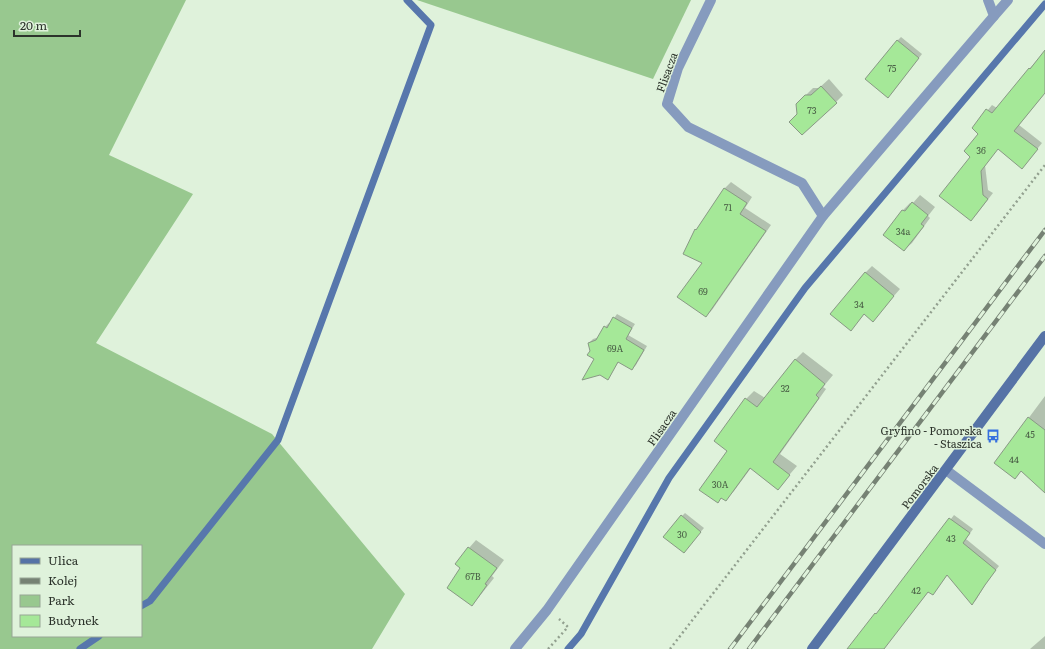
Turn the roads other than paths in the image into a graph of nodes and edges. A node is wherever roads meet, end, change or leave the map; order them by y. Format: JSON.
{"nodes":[{"id":1,"x":711,"y":0,"type":"edge"},
{"id":2,"x":988,"y":0,"type":"edge"},
{"id":3,"x":1008,"y":0,"type":"edge"},
{"id":4,"x":994,"y":16,"type":"junction"},
{"id":5,"x":823,"y":216,"type":"junction"},
{"id":6,"x":1045,"y":336,"type":"edge"},
{"id":7,"x":946,"y":470,"type":"junction"},
{"id":8,"x":1045,"y":544,"type":"edge"},
{"id":9,"x":514,"y":649,"type":"edge"},
{"id":10,"x":812,"y":649,"type":"edge"}],
"edges":[{"from":1,"to":5,"type":"street","name":"Flisacza"},
{"from":2,"to":4,"type":"street"},
{"from":3,"to":4,"type":"street","name":"Flisacza"},
{"from":4,"to":5,"type":"street","name":"Flisacza"},
{"from":5,"to":9,"type":"street","name":"Flisacza"},
{"from":6,"to":7,"type":"street","name":"Pomorska"},
{"from":7,"to":8,"type":"street"},
{"from":7,"to":10,"type":"street","name":"Pomorska"}]}
